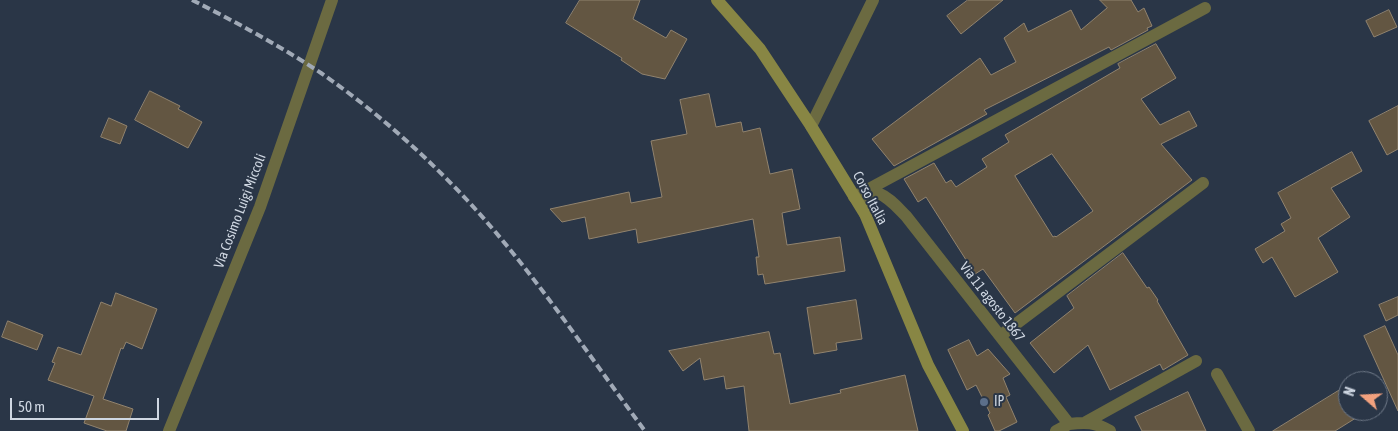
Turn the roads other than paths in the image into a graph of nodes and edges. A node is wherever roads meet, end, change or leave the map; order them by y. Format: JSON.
{"nodes":[{"id":1,"x":332,"y":0,"type":"edge"},
{"id":2,"x":717,"y":0,"type":"edge"},
{"id":3,"x":873,"y":0,"type":"edge"},
{"id":4,"x":1205,"y":8,"type":"dead end"},
{"id":5,"x":811,"y":126,"type":"junction"},
{"id":6,"x":1203,"y":184,"type":"dead end"},
{"id":7,"x":854,"y":197,"type":"junction"},
{"id":8,"x":865,"y":214,"type":"junction"},
{"id":9,"x":1000,"y":336,"type":"junction"},
{"id":10,"x":1196,"y":361,"type":"dead end"},
{"id":11,"x":1217,"y":374,"type":"dead end"},
{"id":12,"x":1086,"y":422,"type":"junction"},
{"id":13,"x":1069,"y":424,"type":"junction"},
{"id":14,"x":169,"y":431,"type":"edge"},
{"id":15,"x":963,"y":431,"type":"edge"},
{"id":16,"x":1056,"y":431,"type":"edge"},
{"id":17,"x":1110,"y":431,"type":"edge"},
{"id":18,"x":1250,"y":431,"type":"edge"}],
"edges":[{"from":1,"to":14,"type":"street","name":"Via Cosimo Luigi Miccoli"},
{"from":2,"to":5,"type":"main road","name":"Corso Italia"},
{"from":3,"to":5,"type":"street"},
{"from":4,"to":7,"type":"street"},
{"from":5,"to":7,"type":"main road","name":"Corso Italia"},
{"from":6,"to":9,"type":"street"},
{"from":7,"to":8,"type":"main road","name":"Corso Italia"},
{"from":8,"to":9,"type":"street","name":"Via 11 agosto 1867"},
{"from":8,"to":15,"type":"main road","name":"Corso Italia"},
{"from":9,"to":13,"type":"street","name":"Via 11 agosto 1867"},
{"from":10,"to":12,"type":"street"},
{"from":11,"to":18,"type":"street"},
{"from":12,"to":13,"type":"street"},
{"from":12,"to":17,"type":"street"},
{"from":13,"to":16,"type":"street"}]}
